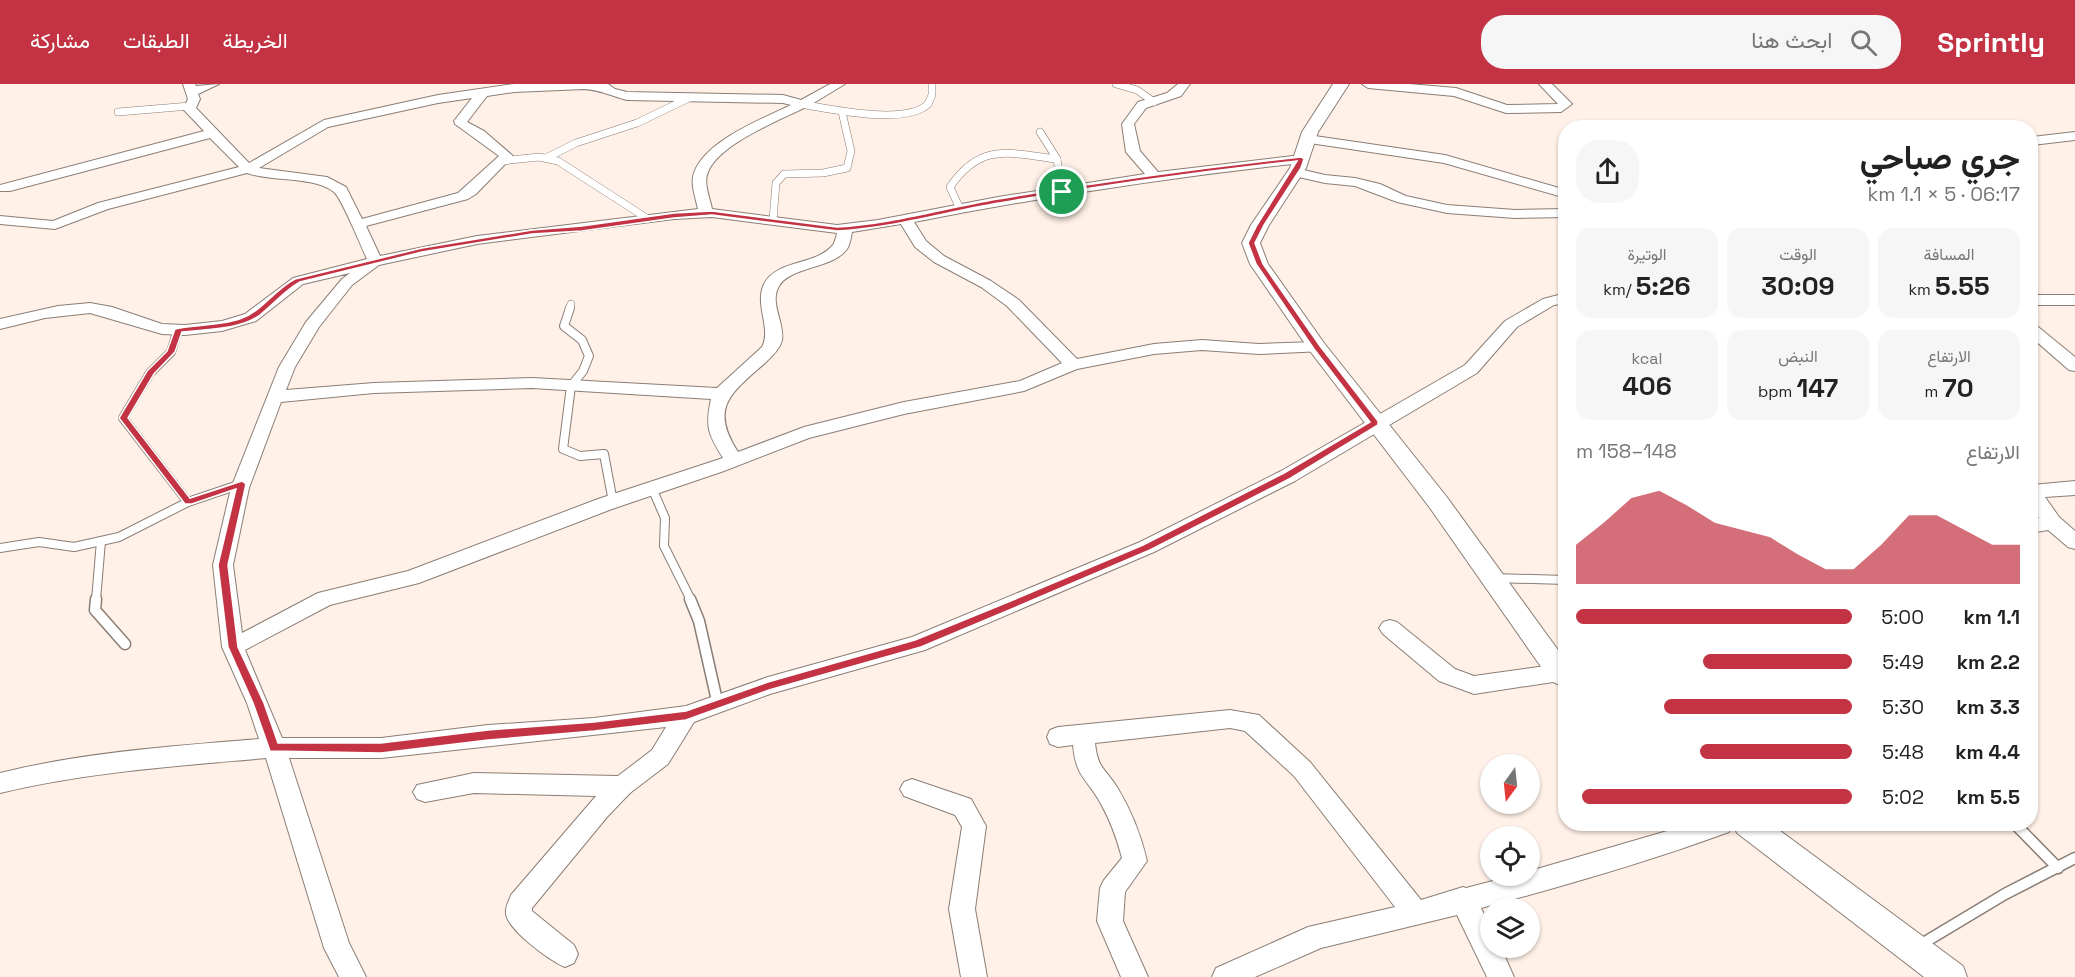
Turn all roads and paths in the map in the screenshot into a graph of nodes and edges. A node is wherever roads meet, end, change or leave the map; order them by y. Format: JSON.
{"nodes":[{"id":1,"x":213,"y":84,"type":"edge"},
{"id":2,"x":640,"y":84,"type":"edge"},
{"id":3,"x":839,"y":84,"type":"edge"},
{"id":4,"x":932,"y":84,"type":"edge"},
{"id":5,"x":1116,"y":84,"type":"edge"},
{"id":6,"x":1184,"y":84,"type":"edge"},
{"id":7,"x":1341,"y":84,"type":"edge"},
{"id":8,"x":1368,"y":84,"type":"edge"},
{"id":9,"x":1545,"y":84,"type":"edge"},
{"id":10,"x":483,"y":92,"type":"junction"},
{"id":11,"x":190,"y":94,"type":"edge"},
{"id":12,"x":633,"y":96,"type":"junction"},
{"id":13,"x":689,"y":98,"type":"junction"},
{"id":14,"x":1154,"y":102,"type":"junction"},
{"id":15,"x":806,"y":105,"type":"junction"},
{"id":16,"x":118,"y":112,"type":"dead end"},
{"id":17,"x":842,"y":112,"type":"junction"},
{"id":18,"x":1040,"y":132,"type":"dead end"},
{"id":19,"x":212,"y":133,"type":"junction"},
{"id":20,"x":2075,"y":136,"type":"edge"},
{"id":21,"x":2038,"y":140,"type":"edge"},
{"id":22,"x":1301,"y":157,"type":"junction"},
{"id":23,"x":546,"y":158,"type":"junction"},
{"id":24,"x":1057,"y":159,"type":"junction"},
{"id":25,"x":502,"y":161,"type":"junction"},
{"id":26,"x":248,"y":169,"type":"junction"},
{"id":27,"x":1155,"y":177,"type":"junction"},
{"id":28,"x":5,"y":188,"type":"dead end"},
{"id":29,"x":1062,"y":192,"type":"junction"},
{"id":30,"x":1558,"y":192,"type":"edge"},
{"id":31,"x":960,"y":209,"type":"junction"},
{"id":32,"x":706,"y":213,"type":"junction"},
{"id":33,"x":1558,"y":213,"type":"edge"},
{"id":34,"x":648,"y":219,"type":"junction"},
{"id":35,"x":0,"y":220,"type":"edge"},
{"id":36,"x":773,"y":220,"type":"junction"},
{"id":37,"x":906,"y":220,"type":"junction"},
{"id":38,"x":358,"y":224,"type":"junction"},
{"id":39,"x":846,"y":228,"type":"junction"},
{"id":40,"x":375,"y":261,"type":"junction"},
{"id":41,"x":2038,"y":299,"type":"edge"},
{"id":42,"x":1558,"y":300,"type":"edge"},
{"id":43,"x":2075,"y":300,"type":"edge"},
{"id":44,"x":572,"y":304,"type":"dead end"},
{"id":45,"x":0,"y":324,"type":"edge"},
{"id":46,"x":178,"y":330,"type":"junction"},
{"id":47,"x":2038,"y":335,"type":"edge"},
{"id":48,"x":1317,"y":347,"type":"junction"},
{"id":49,"x":1073,"y":365,"type":"junction"},
{"id":50,"x":2075,"y":366,"type":"edge"},
{"id":51,"x":571,"y":386,"type":"junction"},
{"id":52,"x":721,"y":394,"type":"junction"},
{"id":53,"x":274,"y":397,"type":"junction"},
{"id":54,"x":1375,"y":423,"type":"junction"},
{"id":55,"x":734,"y":460,"type":"junction"},
{"id":56,"x":242,"y":484,"type":"junction"},
{"id":57,"x":652,"y":488,"type":"junction"},
{"id":58,"x":2075,"y":488,"type":"edge"},
{"id":59,"x":2038,"y":491,"type":"edge"},
{"id":60,"x":188,"y":502,"type":"junction"},
{"id":61,"x":613,"y":502,"type":"junction"},
{"id":62,"x":2038,"y":502,"type":"edge"},
{"id":63,"x":2052,"y":522,"type":"junction"},
{"id":64,"x":2038,"y":525,"type":"edge"},
{"id":65,"x":101,"y":541,"type":"junction"},
{"id":66,"x":2075,"y":542,"type":"edge"},
{"id":67,"x":0,"y":548,"type":"edge"},
{"id":68,"x":1491,"y":578,"type":"junction"},
{"id":69,"x":1558,"y":580,"type":"edge"},
{"id":70,"x":1390,"y":628,"type":"dead end"},
{"id":71,"x":125,"y":645,"type":"dead end"},
{"id":72,"x":233,"y":647,"type":"junction"},
{"id":73,"x":1558,"y":668,"type":"edge"},
{"id":74,"x":1558,"y":676,"type":"edge"},
{"id":75,"x":718,"y":705,"type":"junction"},
{"id":76,"x":686,"y":716,"type":"junction"},
{"id":77,"x":1083,"y":734,"type":"junction"},
{"id":78,"x":1058,"y":737,"type":"dead end"},
{"id":79,"x":274,"y":748,"type":"junction"},
{"id":80,"x":0,"y":783,"type":"edge"},
{"id":81,"x":622,"y":786,"type":"junction"},
{"id":82,"x":912,"y":789,"type":"dead end"},
{"id":83,"x":426,"y":792,"type":"dead end"},
{"id":84,"x":1701,"y":831,"type":"edge"},
{"id":85,"x":1757,"y":831,"type":"edge"},
{"id":86,"x":2022,"y":831,"type":"edge"},
{"id":87,"x":2075,"y":858,"type":"edge"},
{"id":88,"x":2058,"y":868,"type":"junction"},
{"id":89,"x":1463,"y":899,"type":"junction"},
{"id":90,"x":1416,"y":914,"type":"junction"},
{"id":91,"x":1913,"y":950,"type":"junction"},
{"id":92,"x":565,"y":954,"type":"dead end"},
{"id":93,"x":353,"y":977,"type":"edge"},
{"id":94,"x":974,"y":977,"type":"edge"},
{"id":95,"x":1135,"y":977,"type":"edge"},
{"id":96,"x":1225,"y":977,"type":"edge"},
{"id":97,"x":1501,"y":977,"type":"edge"},
{"id":98,"x":1952,"y":977,"type":"edge"}],
"edges":[{"from":1,"to":11,"type":"street"},
{"from":2,"to":12,"type":"street"},
{"from":3,"to":15,"type":"street"},
{"from":4,"to":17,"type":"lane"},
{"from":5,"to":14,"type":"lane"},
{"from":6,"to":14,"type":"street"},
{"from":7,"to":22,"type":"street"},
{"from":8,"to":9,"type":"street"},
{"from":10,"to":12,"type":"street"},
{"from":10,"to":25,"type":"street"},
{"from":10,"to":26,"type":"street"},
{"from":11,"to":16,"type":"lane"},
{"from":11,"to":19,"type":"street"},
{"from":12,"to":13,"type":"street"},
{"from":13,"to":15,"type":"street"},
{"from":13,"to":23,"type":"lane"},
{"from":14,"to":27,"type":"street"},
{"from":15,"to":17,"type":"lane"},
{"from":15,"to":32,"type":"street"},
{"from":17,"to":36,"type":"lane"},
{"from":18,"to":24,"type":"lane"},
{"from":19,"to":26,"type":"street"},
{"from":19,"to":28,"type":"street"},
{"from":20,"to":21,"type":"street"},
{"from":22,"to":27,"type":"street"},
{"from":22,"to":30,"type":"street"},
{"from":22,"to":33,"type":"street"},
{"from":22,"to":48,"type":"street"},
{"from":23,"to":25,"type":"lane"},
{"from":23,"to":34,"type":"lane"},
{"from":24,"to":29,"type":"lane"},
{"from":24,"to":31,"type":"lane"},
{"from":25,"to":38,"type":"street"},
{"from":26,"to":35,"type":"street"},
{"from":26,"to":38,"type":"street"},
{"from":27,"to":29,"type":"street"},
{"from":29,"to":31,"type":"street"},
{"from":31,"to":37,"type":"street"},
{"from":32,"to":34,"type":"street"},
{"from":32,"to":36,"type":"street"},
{"from":34,"to":40,"type":"street"},
{"from":36,"to":39,"type":"street"},
{"from":37,"to":39,"type":"street"},
{"from":37,"to":49,"type":"street"},
{"from":38,"to":40,"type":"street"},
{"from":39,"to":52,"type":"street"},
{"from":40,"to":46,"type":"street"},
{"from":40,"to":53,"type":"street"},
{"from":41,"to":43,"type":"street"},
{"from":42,"to":54,"type":"street"},
{"from":44,"to":51,"type":"lane"},
{"from":45,"to":46,"type":"street"},
{"from":46,"to":60,"type":"lane"},
{"from":47,"to":50,"type":"street"},
{"from":48,"to":49,"type":"street"},
{"from":48,"to":54,"type":"street"},
{"from":49,"to":55,"type":"street"},
{"from":51,"to":52,"type":"street"},
{"from":51,"to":53,"type":"street"},
{"from":51,"to":61,"type":"lane"},
{"from":52,"to":55,"type":"street"},
{"from":53,"to":56,"type":"street"},
{"from":54,"to":68,"type":"street"},
{"from":54,"to":75,"type":"street"},
{"from":55,"to":57,"type":"street"},
{"from":56,"to":60,"type":"lane"},
{"from":56,"to":72,"type":"street"},
{"from":57,"to":61,"type":"street"},
{"from":57,"to":75,"type":"lane"},
{"from":58,"to":59,"type":"street"},
{"from":60,"to":65,"type":"lane"},
{"from":61,"to":72,"type":"street"},
{"from":62,"to":63,"type":"street"},
{"from":63,"to":64,"type":"street"},
{"from":63,"to":66,"type":"street"},
{"from":65,"to":67,"type":"lane"},
{"from":65,"to":71,"type":"lane"},
{"from":68,"to":69,"type":"lane"},
{"from":68,"to":73,"type":"street"},
{"from":70,"to":74,"type":"street"},
{"from":72,"to":79,"type":"street"},
{"from":75,"to":76,"type":"street"},
{"from":76,"to":79,"type":"street"},
{"from":76,"to":81,"type":"street"},
{"from":77,"to":78,"type":"street"},
{"from":77,"to":90,"type":"street"},
{"from":77,"to":95,"type":"street"},
{"from":79,"to":80,"type":"street"},
{"from":79,"to":93,"type":"street"},
{"from":81,"to":83,"type":"street"},
{"from":81,"to":92,"type":"street"},
{"from":82,"to":94,"type":"street"},
{"from":84,"to":89,"type":"street"},
{"from":85,"to":91,"type":"street"},
{"from":86,"to":88,"type":"lane"},
{"from":87,"to":88,"type":"lane"},
{"from":88,"to":91,"type":"lane"},
{"from":89,"to":90,"type":"street"},
{"from":89,"to":97,"type":"street"},
{"from":90,"to":96,"type":"street"},
{"from":91,"to":98,"type":"street"}]}
